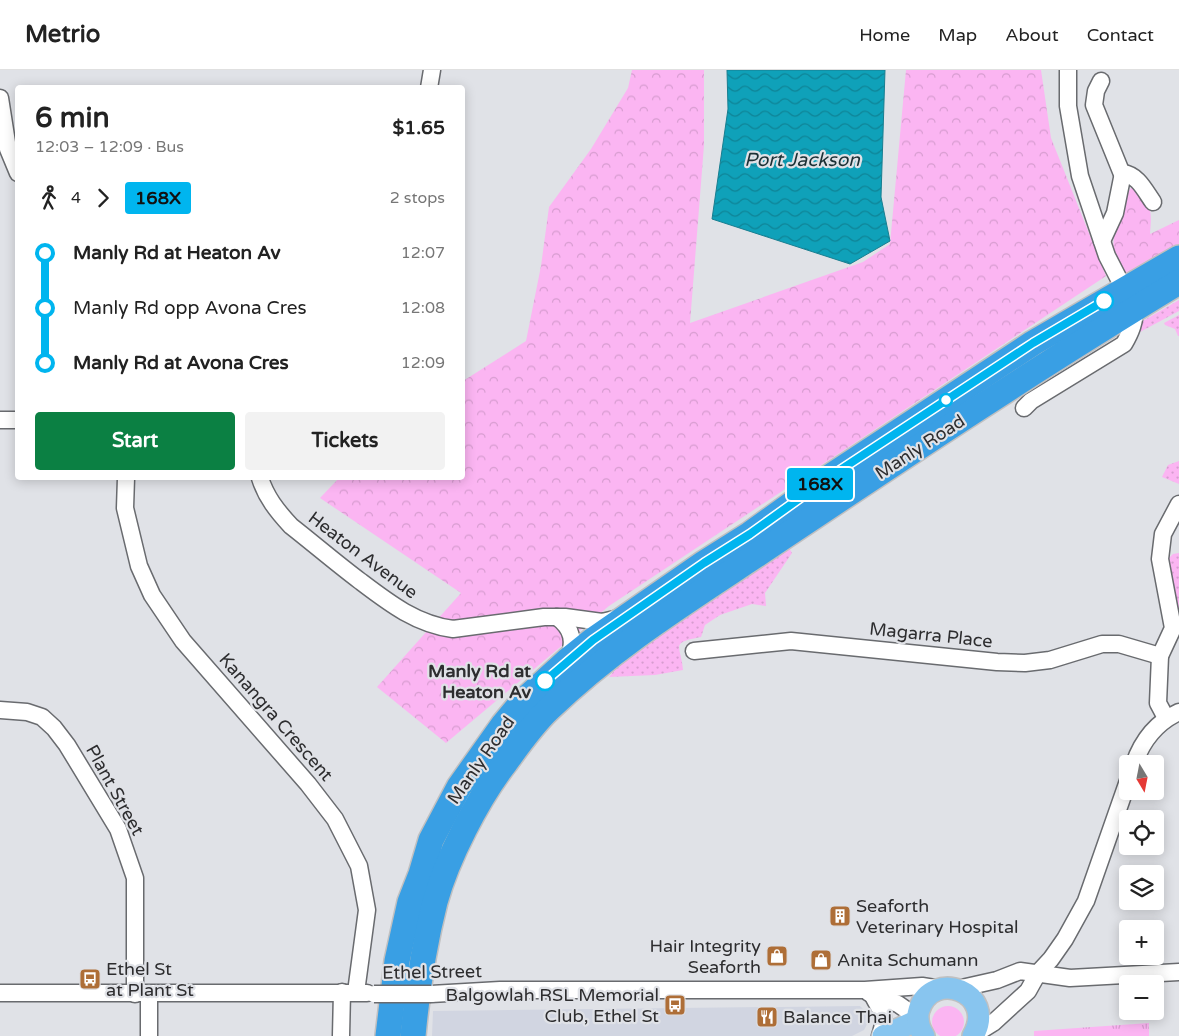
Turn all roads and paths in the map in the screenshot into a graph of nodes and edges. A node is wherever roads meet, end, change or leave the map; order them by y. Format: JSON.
{"nodes":[{"id":1,"x":432,"y":70,"type":"edge"},
{"id":2,"x":1068,"y":70,"type":"edge"},
{"id":3,"x":1101,"y":81,"type":"dead end"},
{"id":4,"x":430,"y":85,"type":"edge"},
{"id":5,"x":0,"y":98,"type":"edge"},
{"id":6,"x":15,"y":166,"type":"edge"},
{"id":7,"x":1122,"y":174,"type":"junction"},
{"id":8,"x":1153,"y":202,"type":"dead end"},
{"id":9,"x":1102,"y":240,"type":"junction"},
{"id":10,"x":1179,"y":258,"type":"edge"},
{"id":11,"x":1179,"y":282,"type":"edge"},
{"id":12,"x":1130,"y":299,"type":"junction"},
{"id":13,"x":1024,"y":408,"type":"dead end"},
{"id":14,"x":0,"y":420,"type":"edge"},
{"id":15,"x":15,"y":420,"type":"edge"},
{"id":16,"x":126,"y":480,"type":"edge"},
{"id":17,"x":261,"y":480,"type":"edge"},
{"id":18,"x":1179,"y":504,"type":"edge"},
{"id":19,"x":626,"y":616,"type":"junction"},
{"id":20,"x":557,"y":617,"type":"junction"},
{"id":21,"x":694,"y":651,"type":"dead end"},
{"id":22,"x":1160,"y":656,"type":"junction"},
{"id":23,"x":568,"y":660,"type":"junction"},
{"id":24,"x":0,"y":710,"type":"edge"},
{"id":25,"x":1173,"y":715,"type":"edge"},
{"id":26,"x":1138,"y":755,"type":"edge"},
{"id":27,"x":1121,"y":800,"type":"edge"},
{"id":28,"x":1179,"y":972,"type":"edge"},
{"id":29,"x":1038,"y":973,"type":"junction"},
{"id":30,"x":949,"y":989,"type":"junction"},
{"id":31,"x":349,"y":992,"type":"junction"},
{"id":32,"x":0,"y":993,"type":"edge"},
{"id":33,"x":869,"y":993,"type":"junction"},
{"id":34,"x":142,"y":994,"type":"junction"},
{"id":35,"x":920,"y":1025,"type":"edge"},
{"id":36,"x":974,"y":1035,"type":"edge"},
{"id":37,"x":149,"y":1036,"type":"edge"},
{"id":38,"x":341,"y":1036,"type":"edge"},
{"id":39,"x":388,"y":1036,"type":"edge"},
{"id":40,"x":413,"y":1036,"type":"edge"},
{"id":41,"x":882,"y":1036,"type":"edge"}],
"edges":[{"from":1,"to":4,"type":"street"},
{"from":2,"to":9,"type":"street"},
{"from":3,"to":7,"type":"street"},
{"from":5,"to":6,"type":"street"},
{"from":7,"to":8,"type":"street"},
{"from":7,"to":9,"type":"street"},
{"from":9,"to":12,"type":"street"},
{"from":10,"to":12,"type":"highway","name":"Manly Road"},
{"from":11,"to":12,"type":"highway","name":"Manly Road"},
{"from":12,"to":13,"type":"street"},
{"from":12,"to":19,"type":"highway","name":"Manly Road"},
{"from":12,"to":40,"type":"highway","name":"Manly Road"},
{"from":14,"to":15,"type":"street"},
{"from":16,"to":31,"type":"street","name":"Kanangra Crescent"},
{"from":17,"to":20,"type":"street","name":"Heaton Avenue"},
{"from":18,"to":22,"type":"street"},
{"from":19,"to":20,"type":"street","name":"Heaton Avenue"},
{"from":19,"to":23,"type":"highway","name":"Manly Road"},
{"from":20,"to":23,"type":"street"},
{"from":21,"to":22,"type":"street","name":"Magarra Place"},
{"from":22,"to":25,"type":"street"},
{"from":23,"to":39,"type":"highway","name":"Manly Road"},
{"from":24,"to":34,"type":"street","name":"Plant Street"},
{"from":25,"to":26,"type":"street"},
{"from":27,"to":29,"type":"street"},
{"from":28,"to":29,"type":"street","name":"Ethel Street"},
{"from":29,"to":30,"type":"street","name":"Ethel Street"},
{"from":29,"to":36,"type":"street"},
{"from":30,"to":33,"type":"street","name":"Ethel Street"},
{"from":30,"to":35,"type":"main road"},
{"from":30,"to":36,"type":"main road"},
{"from":31,"to":33,"type":"street","name":"Ethel Street","bridge":true},
{"from":31,"to":34,"type":"street","name":"Ethel Street"},
{"from":31,"to":38,"type":"street","name":"Kanangra Crescent"},
{"from":32,"to":34,"type":"street","name":"Ethel Street"},
{"from":33,"to":35,"type":"street","name":"Ethel Street"},
{"from":33,"to":41,"type":"street"},
{"from":34,"to":37,"type":"street","name":"Plant Street"},
{"from":35,"to":41,"type":"main road"}]}
